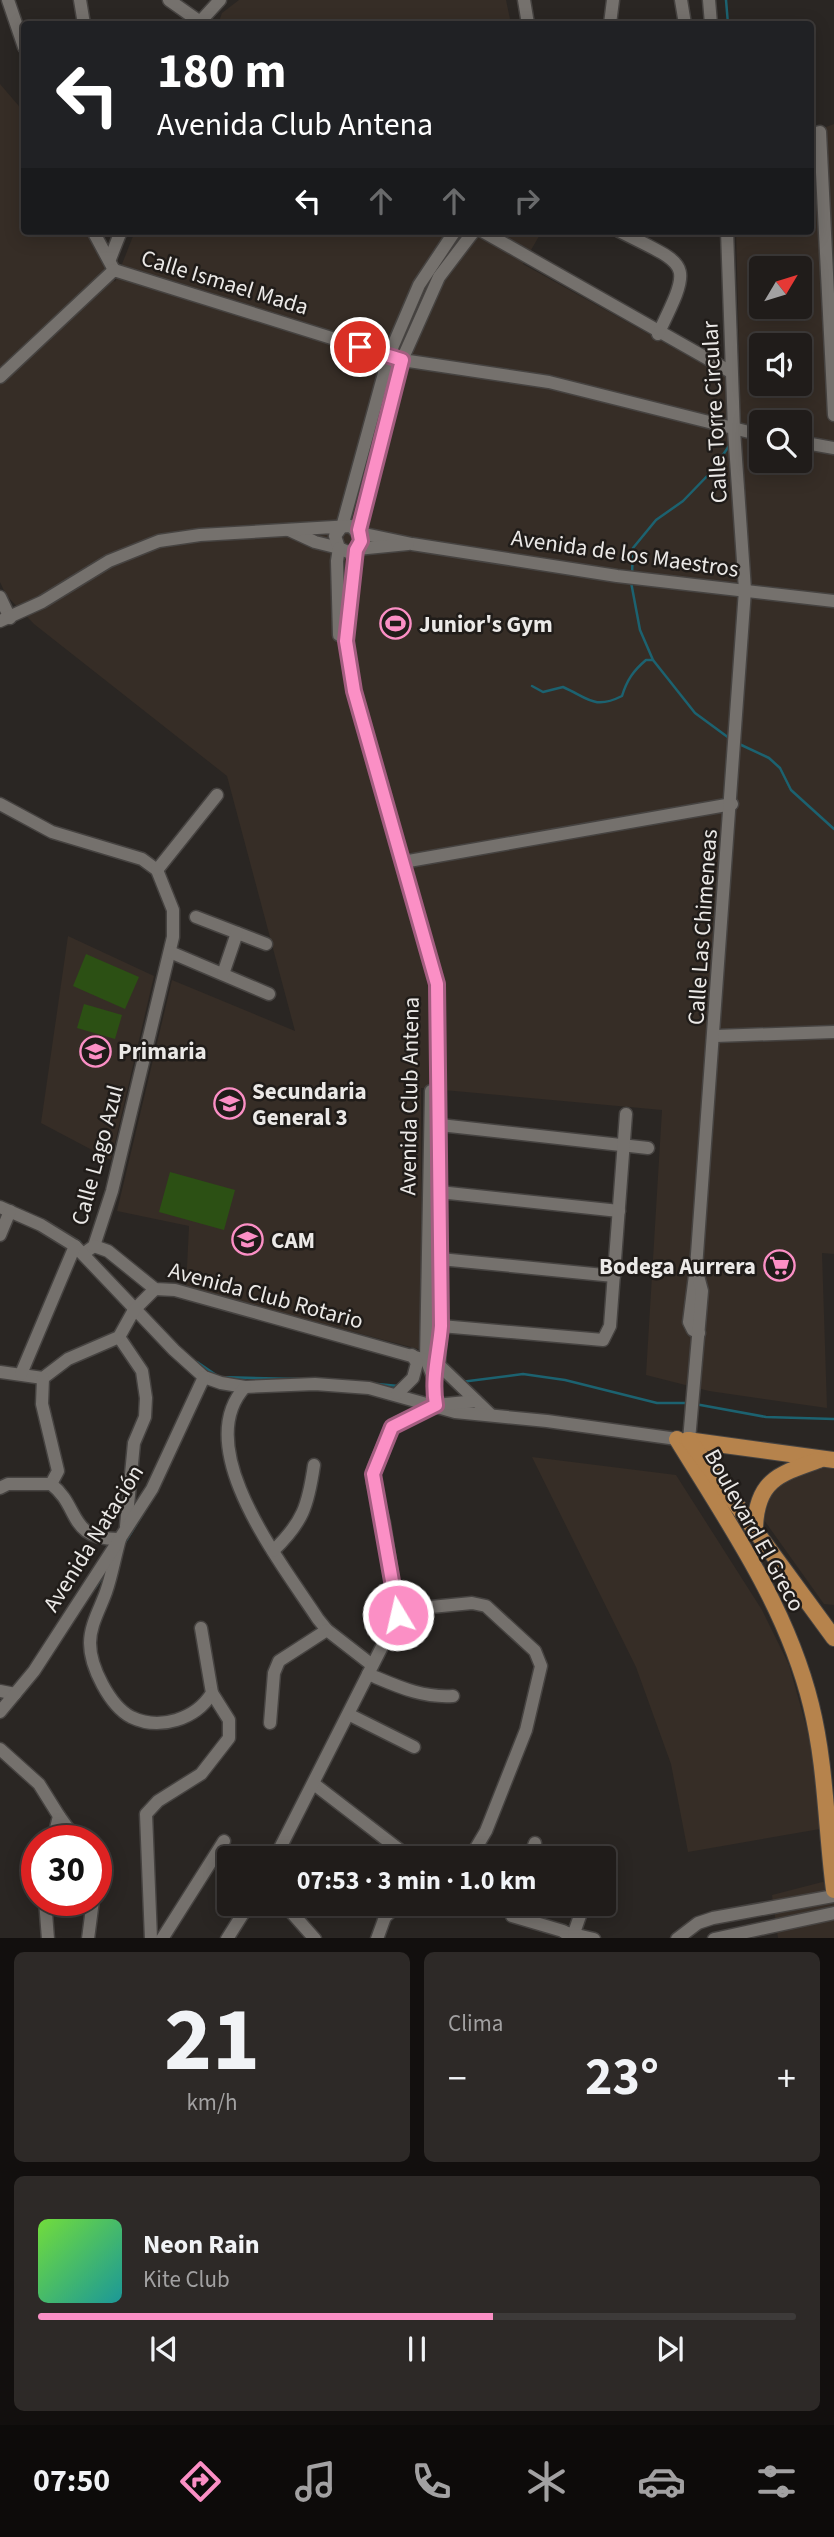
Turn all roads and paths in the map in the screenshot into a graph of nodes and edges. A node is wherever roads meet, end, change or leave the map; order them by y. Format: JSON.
{"nodes":[{"id":1,"x":8,"y":0,"type":"edge"},
{"id":2,"x":80,"y":0,"type":"edge"},
{"id":3,"x":169,"y":0,"type":"edge"},
{"id":4,"x":220,"y":0,"type":"edge"},
{"id":5,"x":517,"y":0,"type":"edge"},
{"id":6,"x":524,"y":0,"type":"edge"},
{"id":7,"x":613,"y":0,"type":"edge"},
{"id":8,"x":681,"y":0,"type":"edge"},
{"id":9,"x":709,"y":0,"type":"edge"},
{"id":10,"x":84,"y":21,"type":"edge"},
{"id":11,"x":197,"y":21,"type":"edge"},
{"id":12,"x":202,"y":21,"type":"edge"},
{"id":13,"x":520,"y":21,"type":"edge"},
{"id":14,"x":528,"y":21,"type":"edge"},
{"id":15,"x":610,"y":21,"type":"edge"},
{"id":16,"x":684,"y":21,"type":"edge"},
{"id":17,"x":711,"y":21,"type":"edge"},
{"id":18,"x":21,"y":38,"type":"edge"},
{"id":19,"x":814,"y":134,"type":"edge"},
{"id":20,"x":95,"y":235,"type":"edge"},
{"id":21,"x":120,"y":235,"type":"edge"},
{"id":22,"x":453,"y":235,"type":"edge"},
{"id":23,"x":471,"y":235,"type":"edge"},
{"id":24,"x":489,"y":235,"type":"edge"},
{"id":25,"x":627,"y":235,"type":"edge"},
{"id":26,"x":724,"y":235,"type":"edge"},
{"id":27,"x":112,"y":264,"type":"junction"},
{"id":28,"x":659,"y":334,"type":"junction"},
{"id":29,"x":396,"y":358,"type":"junction"},
{"id":30,"x":731,"y":372,"type":"junction"},
{"id":31,"x":0,"y":377,"type":"edge"},
{"id":32,"x":834,"y":415,"type":"edge"},
{"id":33,"x":734,"y":430,"type":"junction"},
{"id":34,"x":749,"y":433,"type":"edge"},
{"id":35,"x":812,"y":444,"type":"edge"},
{"id":36,"x":834,"y":448,"type":"edge"},
{"id":37,"x":341,"y":528,"type":"junction"},
{"id":38,"x":288,"y":530,"type":"junction"},
{"id":39,"x":359,"y":531,"type":"junction"},
{"id":40,"x":412,"y":544,"type":"junction"},
{"id":41,"x":339,"y":548,"type":"junction"},
{"id":42,"x":356,"y":549,"type":"junction"},
{"id":43,"x":745,"y":590,"type":"junction"},
{"id":44,"x":0,"y":597,"type":"edge"},
{"id":45,"x":834,"y":601,"type":"edge"},
{"id":46,"x":5,"y":620,"type":"edge"},
{"id":47,"x":216,"y":795,"type":"dead end"},
{"id":48,"x":0,"y":804,"type":"edge"},
{"id":49,"x":732,"y":804,"type":"junction"},
{"id":50,"x":403,"y":862,"type":"junction"},
{"id":51,"x":157,"y":870,"type":"junction"},
{"id":52,"x":195,"y":917,"type":"dead end"},
{"id":53,"x":237,"y":933,"type":"junction"},
{"id":54,"x":266,"y":944,"type":"dead end"},
{"id":55,"x":170,"y":952,"type":"junction"},
{"id":56,"x":223,"y":974,"type":"junction"},
{"id":57,"x":269,"y":994,"type":"dead end"},
{"id":58,"x":834,"y":1032,"type":"edge"},
{"id":59,"x":715,"y":1036,"type":"junction"},
{"id":60,"x":626,"y":1114,"type":"dead end"},
{"id":61,"x":440,"y":1125,"type":"junction"},
{"id":62,"x":624,"y":1146,"type":"junction"},
{"id":63,"x":648,"y":1148,"type":"dead end"},
{"id":64,"x":439,"y":1192,"type":"junction"},
{"id":65,"x":5,"y":1209,"type":"edge"},
{"id":66,"x":620,"y":1211,"type":"junction"},
{"id":67,"x":0,"y":1235,"type":"edge"},
{"id":68,"x":84,"y":1249,"type":"junction"},
{"id":69,"x":440,"y":1259,"type":"junction"},
{"id":70,"x":614,"y":1276,"type":"junction"},
{"id":71,"x":155,"y":1289,"type":"junction"},
{"id":72,"x":134,"y":1310,"type":"junction"},
{"id":73,"x":441,"y":1326,"type":"junction"},
{"id":74,"x":119,"y":1337,"type":"junction"},
{"id":75,"x":412,"y":1355,"type":"junction"},
{"id":76,"x":426,"y":1359,"type":"junction"},
{"id":77,"x":0,"y":1372,"type":"edge"},
{"id":78,"x":21,"y":1374,"type":"junction"},
{"id":79,"x":435,"y":1376,"type":"junction"},
{"id":80,"x":204,"y":1377,"type":"junction"},
{"id":81,"x":43,"y":1378,"type":"junction"},
{"id":82,"x":245,"y":1387,"type":"junction"},
{"id":83,"x":401,"y":1391,"type":"junction"},
{"id":84,"x":476,"y":1401,"type":"junction"},
{"id":85,"x":436,"y":1405,"type":"junction"},
{"id":86,"x":491,"y":1415,"type":"junction"},
{"id":87,"x":683,"y":1440,"type":"junction"},
{"id":88,"x":829,"y":1459,"type":"edge"},
{"id":89,"x":314,"y":1465,"type":"dead end"},
{"id":90,"x":3,"y":1482,"type":"edge"},
{"id":91,"x":51,"y":1484,"type":"junction"},
{"id":92,"x":758,"y":1531,"type":"junction"},
{"id":93,"x":123,"y":1534,"type":"junction"},
{"id":94,"x":741,"y":1545,"type":"junction"},
{"id":95,"x":273,"y":1551,"type":"junction"},
{"id":96,"x":778,"y":1611,"type":"junction"},
{"id":97,"x":398,"y":1615,"type":"junction"},
{"id":98,"x":201,"y":1628,"type":"dead end"},
{"id":99,"x":327,"y":1630,"type":"junction"},
{"id":100,"x":830,"y":1632,"type":"edge"},
{"id":101,"x":370,"y":1670,"type":"junction"},
{"id":102,"x":0,"y":1691,"type":"edge"},
{"id":103,"x":212,"y":1693,"type":"junction"},
{"id":104,"x":15,"y":1694,"type":"junction"},
{"id":105,"x":453,"y":1696,"type":"dead end"},
{"id":106,"x":0,"y":1712,"type":"edge"},
{"id":107,"x":350,"y":1716,"type":"junction"},
{"id":108,"x":270,"y":1723,"type":"dead end"},
{"id":109,"x":414,"y":1747,"type":"dead end"},
{"id":110,"x":0,"y":1749,"type":"edge"},
{"id":111,"x":314,"y":1784,"type":"junction"},
{"id":112,"x":59,"y":1816,"type":"junction"},
{"id":113,"x":57,"y":1825,"type":"edge"},
{"id":114,"x":65,"y":1825,"type":"edge"},
{"id":115,"x":826,"y":1830,"type":"junction"},
{"id":116,"x":224,"y":1840,"type":"dead end"},
{"id":117,"x":535,"y":1843,"type":"dead end"},
{"id":118,"x":281,"y":1846,"type":"edge"},
{"id":119,"x":395,"y":1846,"type":"edge"},
{"id":120,"x":477,"y":1846,"type":"edge"},
{"id":121,"x":534,"y":1846,"type":"edge"},
{"id":122,"x":834,"y":1861,"type":"edge"},
{"id":123,"x":834,"y":1890,"type":"edge"},
{"id":124,"x":834,"y":1896,"type":"edge"},
{"id":125,"x":834,"y":1913,"type":"edge"},
{"id":126,"x":46,"y":1916,"type":"edge"},
{"id":127,"x":91,"y":1916,"type":"edge"},
{"id":128,"x":241,"y":1916,"type":"edge"},
{"id":129,"x":295,"y":1916,"type":"edge"},
{"id":130,"x":386,"y":1916,"type":"edge"},
{"id":131,"x":512,"y":1916,"type":"edge"},
{"id":132,"x":578,"y":1916,"type":"edge"},
{"id":133,"x":570,"y":1934,"type":"edge"},
{"id":134,"x":48,"y":1938,"type":"edge"},
{"id":135,"x":88,"y":1938,"type":"edge"},
{"id":136,"x":151,"y":1938,"type":"edge"},
{"id":137,"x":162,"y":1938,"type":"edge"},
{"id":138,"x":227,"y":1938,"type":"edge"},
{"id":139,"x":315,"y":1938,"type":"edge"},
{"id":140,"x":377,"y":1938,"type":"edge"},
{"id":141,"x":594,"y":1938,"type":"edge"},
{"id":142,"x":664,"y":1938,"type":"edge"},
{"id":143,"x":679,"y":1938,"type":"edge"},
{"id":144,"x":714,"y":1938,"type":"edge"}],
"edges":[{"from":1,"to":18,"type":"street"},
{"from":2,"to":10,"type":"street"},
{"from":3,"to":11,"type":"street"},
{"from":4,"to":12,"type":"street"},
{"from":5,"to":13,"type":"street"},
{"from":6,"to":14,"type":"street"},
{"from":7,"to":15,"type":"street"},
{"from":8,"to":16,"type":"street"},
{"from":9,"to":17,"type":"street"},
{"from":19,"to":32,"type":"street"},
{"from":20,"to":27,"type":"street"},
{"from":21,"to":27,"type":"street"},
{"from":22,"to":29,"type":"street"},
{"from":23,"to":29,"type":"street"},
{"from":24,"to":28,"type":"street"},
{"from":25,"to":28,"type":"street"},
{"from":26,"to":30,"type":"street","name":"Calle Torre Circular"},
{"from":27,"to":29,"type":"street","name":"Calle Ismael Mada"},
{"from":27,"to":31,"type":"street","name":"Calle Ismael Mada"},
{"from":28,"to":30,"type":"street"},
{"from":29,"to":33,"type":"street","name":"Calle Ismael Mada"},
{"from":29,"to":37,"type":"street"},
{"from":29,"to":39,"type":"street"},
{"from":30,"to":33,"type":"street","name":"Calle Torre Circular"},
{"from":33,"to":34,"type":"street","name":"Calle Ismael Mada"},
{"from":33,"to":43,"type":"street","name":"Calle Torre Circular"},
{"from":35,"to":36,"type":"street"},
{"from":37,"to":38,"type":"street"},
{"from":37,"to":39,"type":"street"},
{"from":37,"to":41,"type":"street"},
{"from":38,"to":41,"type":"street"},
{"from":38,"to":46,"type":"street"},
{"from":39,"to":40,"type":"street","name":"Avenida de los Maestros"},
{"from":39,"to":42,"type":"street"},
{"from":40,"to":42,"type":"street","name":"Avenida de los Maestros"},
{"from":40,"to":43,"type":"street","name":"Avenida de los Maestros"},
{"from":41,"to":42,"type":"street"},
{"from":41,"to":76,"type":"street","name":"Avenida Club Antena"},
{"from":42,"to":50,"type":"street","name":"Avenida Club Antena"},
{"from":43,"to":45,"type":"street","name":"Avenida de los Maestros"},
{"from":43,"to":49,"type":"street","name":"Calle Las Chimeneas"},
{"from":44,"to":46,"type":"street"},
{"from":47,"to":51,"type":"street"},
{"from":48,"to":51,"type":"street"},
{"from":49,"to":50,"type":"street"},
{"from":49,"to":59,"type":"street","name":"Calle Las Chimeneas"},
{"from":50,"to":61,"type":"street","name":"Avenida Club Antena"},
{"from":51,"to":55,"type":"street","name":"Calle Lago Azul"},
{"from":52,"to":53,"type":"street"},
{"from":53,"to":54,"type":"street"},
{"from":53,"to":56,"type":"street"},
{"from":55,"to":56,"type":"street"},
{"from":55,"to":68,"type":"street","name":"Calle Lago Azul"},
{"from":56,"to":57,"type":"street"},
{"from":58,"to":59,"type":"street"},
{"from":59,"to":87,"type":"street","name":"Calle Las Chimeneas"},
{"from":60,"to":62,"type":"street"},
{"from":61,"to":62,"type":"street"},
{"from":61,"to":64,"type":"street","name":"Avenida Club Antena"},
{"from":62,"to":63,"type":"street"},
{"from":62,"to":66,"type":"street"},
{"from":64,"to":66,"type":"street"},
{"from":64,"to":69,"type":"street","name":"Avenida Club Antena"},
{"from":65,"to":67,"type":"street"},
{"from":65,"to":68,"type":"street","name":"Avenida Club Rotario"},
{"from":66,"to":70,"type":"street"},
{"from":68,"to":71,"type":"street","name":"Avenida Club Rotario"},
{"from":68,"to":72,"type":"street"},
{"from":68,"to":78,"type":"street","name":"Calle Lago Azul"},
{"from":69,"to":70,"type":"street"},
{"from":69,"to":73,"type":"street","name":"Avenida Club Antena"},
{"from":70,"to":73,"type":"street"},
{"from":71,"to":72,"type":"street"},
{"from":71,"to":75,"type":"street","name":"Avenida Club Rotario"},
{"from":72,"to":74,"type":"street"},
{"from":72,"to":80,"type":"street"},
{"from":73,"to":79,"type":"street","name":"Avenida Club Antena"},
{"from":74,"to":81,"type":"street"},
{"from":74,"to":93,"type":"street"},
{"from":75,"to":76,"type":"street","name":"Avenida Club Rotario"},
{"from":75,"to":83,"type":"street"},
{"from":76,"to":79,"type":"street","name":"Avenida Club Rotario"},
{"from":77,"to":78,"type":"street"},
{"from":78,"to":81,"type":"street"},
{"from":79,"to":83,"type":"street"},
{"from":79,"to":84,"type":"street"},
{"from":79,"to":85,"type":"street","name":"Avenida Club Antena"},
{"from":80,"to":82,"type":"street"},
{"from":80,"to":93,"type":"street","name":"Avenida Natación"},
{"from":81,"to":91,"type":"street"},
{"from":82,"to":83,"type":"street"},
{"from":82,"to":95,"type":"street"},
{"from":83,"to":85,"type":"street"},
{"from":84,"to":85,"type":"street"},
{"from":84,"to":86,"type":"street"},
{"from":85,"to":86,"type":"street"},
{"from":85,"to":97,"type":"street"},
{"from":86,"to":87,"type":"street"},
{"from":87,"to":88,"type":"main road"},
{"from":87,"to":92,"type":"main road","name":"Boulevard El Greco"},
{"from":87,"to":94,"type":"main road","name":"Boulevard El Greco"},
{"from":88,"to":92,"type":"main road"},
{"from":89,"to":95,"type":"street"},
{"from":90,"to":91,"type":"street"},
{"from":91,"to":93,"type":"street"},
{"from":92,"to":94,"type":"main road"},
{"from":92,"to":100,"type":"main road","name":"Boulevard El Greco"},
{"from":93,"to":103,"type":"street"},
{"from":93,"to":104,"type":"street","name":"Avenida Natación"},
{"from":94,"to":96,"type":"main road","name":"Boulevard El Greco"},
{"from":95,"to":99,"type":"street"},
{"from":96,"to":100,"type":"main road"},
{"from":96,"to":115,"type":"main road","name":"Boulevard El Greco"},
{"from":97,"to":101,"type":"street"},
{"from":97,"to":120,"type":"street"},
{"from":98,"to":103,"type":"street"},
{"from":99,"to":101,"type":"street"},
{"from":99,"to":108,"type":"street"},
{"from":101,"to":105,"type":"street"},
{"from":101,"to":107,"type":"street"},
{"from":102,"to":104,"type":"street"},
{"from":103,"to":136,"type":"street"},
{"from":104,"to":106,"type":"street","name":"Avenida Natación"},
{"from":107,"to":109,"type":"street"},
{"from":107,"to":111,"type":"street"},
{"from":110,"to":112,"type":"street"},
{"from":111,"to":118,"type":"street"},
{"from":111,"to":119,"type":"street"},
{"from":112,"to":113,"type":"street"},
{"from":112,"to":114,"type":"street"},
{"from":115,"to":122,"type":"main road"},
{"from":115,"to":123,"type":"main road","name":"Boulevard El Greco"},
{"from":116,"to":137,"type":"street"},
{"from":117,"to":121,"type":"street"},
{"from":124,"to":143,"type":"street"},
{"from":125,"to":144,"type":"street"},
{"from":126,"to":134,"type":"street"},
{"from":127,"to":135,"type":"street"},
{"from":128,"to":138,"type":"street"},
{"from":129,"to":139,"type":"street"},
{"from":130,"to":140,"type":"street"},
{"from":131,"to":133,"type":"street"},
{"from":132,"to":133,"type":"street"},
{"from":133,"to":141,"type":"street"},
{"from":142,"to":143,"type":"street"}]}
